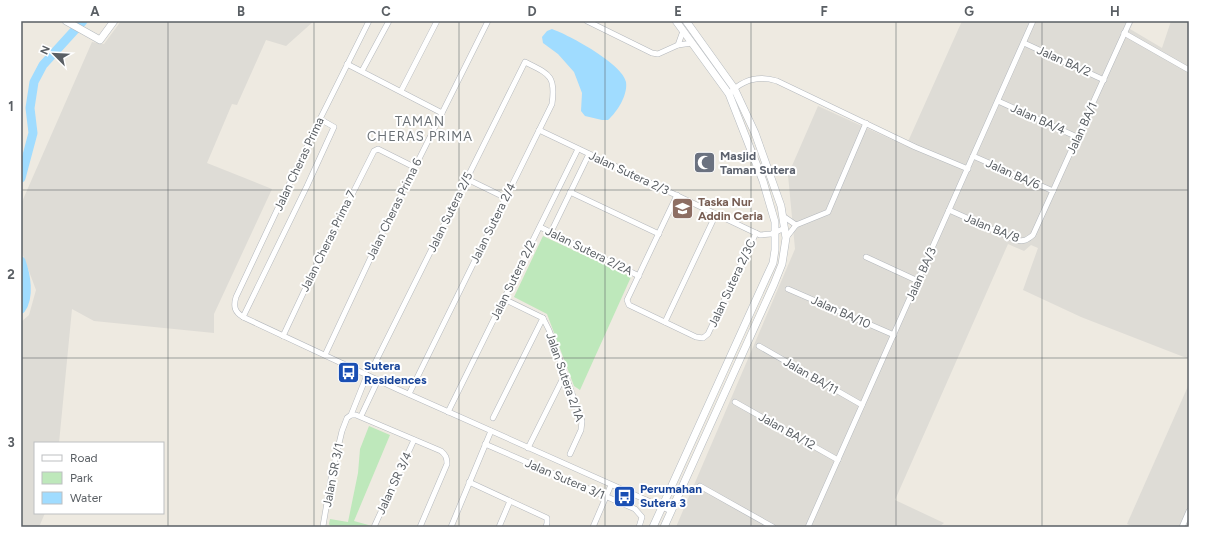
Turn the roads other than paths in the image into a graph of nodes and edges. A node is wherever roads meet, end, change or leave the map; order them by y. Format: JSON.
{"nodes":[{"id":1,"x":114,"y":21,"type":"edge"},
{"id":2,"x":369,"y":21,"type":"edge"},
{"id":3,"x":388,"y":21,"type":"edge"},
{"id":4,"x":437,"y":21,"type":"edge"},
{"id":5,"x":488,"y":21,"type":"edge"},
{"id":6,"x":587,"y":21,"type":"edge"},
{"id":7,"x":676,"y":21,"type":"edge"},
{"id":8,"x":686,"y":21,"type":"edge"},
{"id":9,"x":1033,"y":21,"type":"edge"},
{"id":10,"x":1130,"y":21,"type":"edge"},
{"id":11,"x":68,"y":22,"type":"edge"},
{"id":12,"x":683,"y":32,"type":"junction"},
{"id":13,"x":1124,"y":34,"type":"junction"},
{"id":14,"x":692,"y":43,"type":"junction"},
{"id":15,"x":1024,"y":43,"type":"junction"},
{"id":16,"x":678,"y":45,"type":"junction"},
{"id":17,"x":525,"y":62,"type":"joint"},
{"id":18,"x":347,"y":64,"type":"junction"},
{"id":19,"x":1189,"y":70,"type":"edge"},
{"id":20,"x":362,"y":71,"type":"junction"},
{"id":21,"x":1104,"y":80,"type":"junction"},
{"id":22,"x":734,"y":88,"type":"junction"},
{"id":23,"x":401,"y":92,"type":"junction"},
{"id":24,"x":729,"y":94,"type":"junction"},
{"id":25,"x":998,"y":102,"type":"junction"},
{"id":26,"x":442,"y":113,"type":"junction"},
{"id":27,"x":320,"y":119,"type":"junction"},
{"id":28,"x":866,"y":123,"type":"junction"},
{"id":29,"x":539,"y":130,"type":"junction"},
{"id":30,"x":1078,"y":137,"type":"junction"},
{"id":31,"x":578,"y":149,"type":"junction"},
{"id":32,"x":589,"y":154,"type":"junction"},
{"id":33,"x":974,"y":156,"type":"junction"},
{"id":34,"x":414,"y":168,"type":"junction"},
{"id":35,"x":968,"y":169,"type":"junction"},
{"id":36,"x":467,"y":179,"type":"junction"},
{"id":37,"x":1052,"y":191,"type":"junction"},
{"id":38,"x":570,"y":192,"type":"junction"},
{"id":39,"x":677,"y":196,"type":"junction"},
{"id":40,"x":506,"y":198,"type":"junction"},
{"id":41,"x":949,"y":210,"type":"junction"},
{"id":42,"x":716,"y":214,"type":"junction"},
{"id":43,"x":783,"y":216,"type":"junction"},
{"id":44,"x":796,"y":224,"type":"junction"},
{"id":45,"x":540,"y":227,"type":"junction"},
{"id":46,"x":785,"y":228,"type":"junction"},
{"id":47,"x":551,"y":232,"type":"junction"},
{"id":48,"x":776,"y":232,"type":"junction"},
{"id":49,"x":756,"y":233,"type":"junction"},
{"id":50,"x":659,"y":234,"type":"junction"},
{"id":51,"x":1033,"y":234,"type":"joint"},
{"id":52,"x":786,"y":238,"type":"junction"},
{"id":53,"x":866,"y":257,"type":"dead end"},
{"id":54,"x":639,"y":276,"type":"junction"},
{"id":55,"x":918,"y":281,"type":"junction"},
{"id":56,"x":788,"y":289,"type":"dead end"},
{"id":57,"x":504,"y":299,"type":"junction"},
{"id":58,"x":243,"y":317,"type":"junction"},
{"id":59,"x":543,"y":318,"type":"junction"},
{"id":60,"x":665,"y":322,"type":"junction"},
{"id":61,"x":894,"y":335,"type":"junction"},
{"id":62,"x":283,"y":336,"type":"junction"},
{"id":63,"x":759,"y":346,"type":"dead end"},
{"id":64,"x":325,"y":355,"type":"junction"},
{"id":65,"x":375,"y":362,"type":"dead end"},
{"id":66,"x":565,"y":374,"type":"junction"},
{"id":67,"x":367,"y":375,"type":"junction"},
{"id":68,"x":378,"y":380,"type":"junction"},
{"id":69,"x":409,"y":394,"type":"junction"},
{"id":70,"x":735,"y":402,"type":"dead end"},
{"id":71,"x":862,"y":406,"type":"junction"},
{"id":72,"x":448,"y":412,"type":"junction"},
{"id":73,"x":351,"y":415,"type":"junction"},
{"id":74,"x":361,"y":416,"type":"junction"},
{"id":75,"x":493,"y":418,"type":"dead end"},
{"id":76,"x":491,"y":431,"type":"junction"},
{"id":77,"x":414,"y":440,"type":"junction"},
{"id":78,"x":485,"y":444,"type":"junction"},
{"id":79,"x":528,"y":448,"type":"junction"},
{"id":80,"x":570,"y":454,"type":"dead end"},
{"id":81,"x":838,"y":460,"type":"junction"},
{"id":82,"x":470,"y":482,"type":"junction"},
{"id":83,"x":611,"y":485,"type":"junction"},
{"id":84,"x":700,"y":486,"type":"dead end"},
{"id":85,"x":606,"y":497,"type":"junction"},
{"id":86,"x":510,"y":501,"type":"junction"},
{"id":87,"x":662,"y":508,"type":"junction"},
{"id":88,"x":671,"y":511,"type":"junction"},
{"id":89,"x":1189,"y":511,"type":"edge"},
{"id":90,"x":323,"y":526,"type":"edge"},
{"id":91,"x":374,"y":527,"type":"edge"},
{"id":92,"x":420,"y":527,"type":"edge"},
{"id":93,"x":451,"y":527,"type":"edge"},
{"id":94,"x":499,"y":527,"type":"edge"},
{"id":95,"x":546,"y":527,"type":"edge"},
{"id":96,"x":593,"y":527,"type":"edge"},
{"id":97,"x":639,"y":527,"type":"edge"},
{"id":98,"x":653,"y":527,"type":"edge"},
{"id":99,"x":664,"y":527,"type":"edge"},
{"id":100,"x":773,"y":527,"type":"edge"},
{"id":101,"x":808,"y":527,"type":"edge"},
{"id":102,"x":1182,"y":527,"type":"edge"}],
"edges":[{"from":1,"to":11,"type":"street"},
{"from":2,"to":18,"type":"street","name":"Jalan Cheras Prima"},
{"from":3,"to":20,"type":"street"},
{"from":4,"to":23,"type":"street"},
{"from":5,"to":26,"type":"street","name":"Jalan Cheras Prima 6"},
{"from":6,"to":16,"type":"street"},
{"from":7,"to":12,"type":"street"},
{"from":8,"to":22,"type":"street"},
{"from":9,"to":15,"type":"street","name":"Jalan BA/3"},
{"from":10,"to":13,"type":"street","name":"Jalan BA/1"},
{"from":12,"to":14,"type":"street"},
{"from":12,"to":16,"type":"street"},
{"from":13,"to":19,"type":"street"},
{"from":13,"to":21,"type":"street","name":"Jalan BA/1"},
{"from":14,"to":16,"type":"street"},
{"from":14,"to":24,"type":"street"},
{"from":15,"to":21,"type":"street","name":"Jalan BA/2"},
{"from":15,"to":25,"type":"street","name":"Jalan BA/3"},
{"from":17,"to":29,"type":"street","name":"Jalan Sutera 2/4"},
{"from":17,"to":36,"type":"street","name":"Jalan Sutera 2/5"},
{"from":18,"to":20,"type":"street"},
{"from":18,"to":27,"type":"street","name":"Jalan Cheras Prima"},
{"from":20,"to":23,"type":"street"},
{"from":21,"to":30,"type":"street","name":"Jalan BA/1"},
{"from":22,"to":24,"type":"street"},
{"from":22,"to":28,"type":"street"},
{"from":22,"to":43,"type":"street"},
{"from":23,"to":26,"type":"street"},
{"from":24,"to":48,"type":"street"},
{"from":25,"to":30,"type":"street","name":"Jalan BA/4"},
{"from":25,"to":33,"type":"street","name":"Jalan BA/3"},
{"from":26,"to":34,"type":"street","name":"Jalan Cheras Prima 6"},
{"from":27,"to":58,"type":"street","name":"Jalan Cheras Prima"},
{"from":27,"to":58,"type":"street"},
{"from":28,"to":35,"type":"street"},
{"from":28,"to":44,"type":"street"},
{"from":29,"to":31,"type":"street","name":"Jalan Sutera 2/3"},
{"from":29,"to":40,"type":"street","name":"Jalan Sutera 2/4"},
{"from":30,"to":37,"type":"street","name":"Jalan BA/1"},
{"from":31,"to":32,"type":"street","name":"Jalan Sutera 2/3"},
{"from":31,"to":45,"type":"street","name":"Jalan Sutera 2/2"},
{"from":32,"to":38,"type":"street"},
{"from":32,"to":39,"type":"street","name":"Jalan Sutera 2/3"},
{"from":33,"to":35,"type":"street","name":"Jalan BA/3"},
{"from":33,"to":37,"type":"street","name":"Jalan BA/6"},
{"from":34,"to":62,"type":"street","name":"Jalan Cheras Prima 7"},
{"from":34,"to":64,"type":"street","name":"Jalan Cheras Prima 6"},
{"from":35,"to":41,"type":"street","name":"Jalan BA/3"},
{"from":36,"to":40,"type":"street"},
{"from":36,"to":65,"type":"street","name":"Jalan Sutera 2/5"},
{"from":37,"to":51,"type":"street","name":"Jalan BA/1"},
{"from":38,"to":47,"type":"street"},
{"from":38,"to":50,"type":"street"},
{"from":39,"to":42,"type":"street","name":"Jalan Sutera 2/3"},
{"from":39,"to":50,"type":"street"},
{"from":40,"to":69,"type":"street","name":"Jalan Sutera 2/4"},
{"from":41,"to":51,"type":"street","name":"Jalan BA/8"},
{"from":41,"to":55,"type":"street","name":"Jalan BA/3"},
{"from":42,"to":49,"type":"street","name":"Jalan Sutera 2/3"},
{"from":42,"to":60,"type":"street"},
{"from":43,"to":44,"type":"street"},
{"from":43,"to":46,"type":"street"},
{"from":44,"to":52,"type":"street"},
{"from":45,"to":47,"type":"street","name":"Jalan Sutera 2/2A"},
{"from":45,"to":57,"type":"street","name":"Jalan Sutera 2/2"},
{"from":46,"to":48,"type":"street","name":"Jalan Sutera 2/3"},
{"from":46,"to":52,"type":"street"},
{"from":47,"to":54,"type":"street","name":"Jalan Sutera 2/2A"},
{"from":48,"to":49,"type":"street","name":"Jalan Sutera 2/3"},
{"from":48,"to":87,"type":"street"},
{"from":49,"to":60,"type":"street","name":"Jalan Sutera 2/3C"},
{"from":50,"to":54,"type":"street"},
{"from":52,"to":88,"type":"street"},
{"from":53,"to":55,"type":"street"},
{"from":54,"to":60,"type":"street"},
{"from":55,"to":61,"type":"street","name":"Jalan BA/3"},
{"from":56,"to":61,"type":"street","name":"Jalan BA/10"},
{"from":57,"to":59,"type":"street","name":"Jalan Sutera 2/1A"},
{"from":57,"to":72,"type":"street","name":"Jalan Sutera 2/2"},
{"from":58,"to":62,"type":"street"},
{"from":59,"to":66,"type":"street","name":"Jalan Sutera 2/1A"},
{"from":59,"to":75,"type":"street"},
{"from":61,"to":71,"type":"street","name":"Jalan BA/3"},
{"from":62,"to":64,"type":"street"},
{"from":63,"to":71,"type":"street","name":"Jalan BA/11"},
{"from":64,"to":67,"type":"street"},
{"from":66,"to":79,"type":"street"},
{"from":66,"to":80,"type":"street","name":"Jalan Sutera 2/1A"},
{"from":67,"to":68,"type":"street"},
{"from":67,"to":73,"type":"street"},
{"from":68,"to":69,"type":"street"},
{"from":68,"to":74,"type":"street"},
{"from":69,"to":72,"type":"street"},
{"from":70,"to":81,"type":"street","name":"Jalan BA/12"},
{"from":71,"to":81,"type":"street","name":"Jalan BA/3"},
{"from":72,"to":76,"type":"street"},
{"from":73,"to":74,"type":"street"},
{"from":73,"to":90,"type":"street","name":"Jalan SR 3/1"},
{"from":74,"to":77,"type":"street"},
{"from":76,"to":78,"type":"street"},
{"from":76,"to":79,"type":"street"},
{"from":77,"to":91,"type":"street","name":"Jalan SR 3/4"},
{"from":77,"to":92,"type":"street"},
{"from":78,"to":82,"type":"street"},
{"from":78,"to":85,"type":"street","name":"Jalan Sutera 3/1"},
{"from":79,"to":83,"type":"street"},
{"from":81,"to":101,"type":"street","name":"Jalan BA/3"},
{"from":82,"to":86,"type":"street"},
{"from":82,"to":93,"type":"street"},
{"from":83,"to":85,"type":"street"},
{"from":83,"to":87,"type":"street"},
{"from":84,"to":100,"type":"street"},
{"from":85,"to":96,"type":"street"},
{"from":85,"to":97,"type":"street","name":"Jalan Sutera 3/1"},
{"from":86,"to":94,"type":"street"},
{"from":86,"to":95,"type":"street"},
{"from":87,"to":88,"type":"street"},
{"from":87,"to":98,"type":"street"},
{"from":88,"to":99,"type":"street"},
{"from":89,"to":102,"type":"street"}]}
